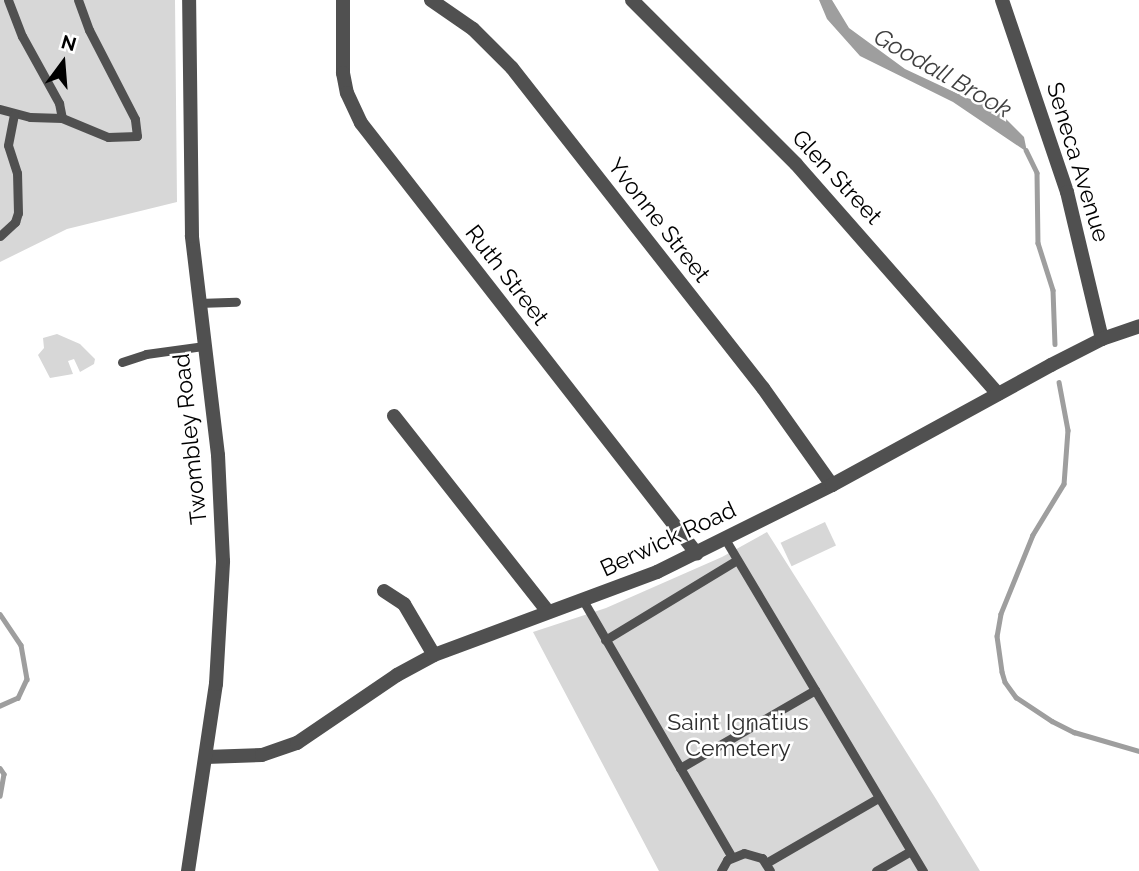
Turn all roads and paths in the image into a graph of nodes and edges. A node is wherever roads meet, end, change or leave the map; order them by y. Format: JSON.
{"nodes":[{"id":1,"x":8,"y":0,"type":"edge"},
{"id":2,"x":78,"y":0,"type":"edge"},
{"id":3,"x":190,"y":0,"type":"edge"},
{"id":4,"x":343,"y":0,"type":"edge"},
{"id":5,"x":431,"y":0,"type":"edge"},
{"id":6,"x":632,"y":0,"type":"edge"},
{"id":7,"x":1002,"y":0,"type":"edge"},
{"id":8,"x":0,"y":109,"type":"edge"},
{"id":9,"x":15,"y":115,"type":"junction"},
{"id":10,"x":62,"y":118,"type":"junction"},
{"id":11,"x":0,"y":236,"type":"edge"},
{"id":12,"x":236,"y":302,"type":"dead end"},
{"id":13,"x":198,"y":303,"type":"junction"},
{"id":14,"x":1139,"y":326,"type":"edge"},
{"id":15,"x":1102,"y":339,"type":"junction"},
{"id":16,"x":204,"y":346,"type":"junction"},
{"id":17,"x":122,"y":362,"type":"dead end"},
{"id":18,"x":998,"y":394,"type":"junction"},
{"id":19,"x":394,"y":416,"type":"dead end"},
{"id":20,"x":832,"y":485,"type":"junction"},
{"id":21,"x":725,"y":539,"type":"junction"},
{"id":22,"x":696,"y":554,"type":"junction"},
{"id":23,"x":737,"y":559,"type":"junction"},
{"id":24,"x":384,"y":591,"type":"dead end"},
{"id":25,"x":584,"y":602,"type":"junction"},
{"id":26,"x":548,"y":612,"type":"junction"},
{"id":27,"x":605,"y":639,"type":"junction"},
{"id":28,"x":434,"y":655,"type":"junction"},
{"id":29,"x":814,"y":690,"type":"junction"},
{"id":30,"x":206,"y":757,"type":"junction"},
{"id":31,"x":680,"y":768,"type":"junction"},
{"id":32,"x":878,"y":798,"type":"junction"},
{"id":33,"x":910,"y":851,"type":"junction"},
{"id":34,"x":732,"y":856,"type":"junction"},
{"id":35,"x":768,"y":867,"type":"edge"},
{"id":36,"x":188,"y":871,"type":"edge"},
{"id":37,"x":721,"y":871,"type":"edge"},
{"id":38,"x":876,"y":871,"type":"edge"},
{"id":39,"x":923,"y":871,"type":"edge"}],
"edges":[{"from":1,"to":10,"type":"lane"},
{"from":2,"to":10,"type":"lane"},
{"from":3,"to":13,"type":"street","name":"Twombley Road"},
{"from":4,"to":22,"type":"street","name":"Ruth Street"},
{"from":5,"to":20,"type":"street","name":"Yvonne Street"},
{"from":6,"to":18,"type":"street","name":"Glen Street"},
{"from":7,"to":15,"type":"street","name":"Seneca Avenue"},
{"from":8,"to":9,"type":"lane"},
{"from":9,"to":10,"type":"lane"},
{"from":9,"to":11,"type":"lane"},
{"from":12,"to":13,"type":"lane"},
{"from":13,"to":16,"type":"street","name":"Twombley Road"},
{"from":14,"to":15,"type":"street","name":"Berwick Road"},
{"from":15,"to":18,"type":"street","name":"Berwick Road"},
{"from":16,"to":17,"type":"lane"},
{"from":16,"to":30,"type":"street","name":"Twombley Road"},
{"from":18,"to":20,"type":"street","name":"Berwick Road"},
{"from":19,"to":26,"type":"street"},
{"from":20,"to":21,"type":"street","name":"Berwick Road"},
{"from":21,"to":22,"type":"street","name":"Berwick Road"},
{"from":21,"to":23,"type":"lane"},
{"from":22,"to":25,"type":"street","name":"Berwick Road"},
{"from":23,"to":27,"type":"lane"},
{"from":23,"to":29,"type":"lane"},
{"from":24,"to":28,"type":"street"},
{"from":25,"to":26,"type":"street","name":"Berwick Road"},
{"from":25,"to":27,"type":"lane"},
{"from":26,"to":28,"type":"street","name":"Berwick Road"},
{"from":27,"to":31,"type":"lane"},
{"from":28,"to":30,"type":"street","name":"Berwick Road"},
{"from":29,"to":31,"type":"lane"},
{"from":29,"to":32,"type":"lane"},
{"from":30,"to":36,"type":"street","name":"Twombley Road"},
{"from":31,"to":34,"type":"lane"},
{"from":32,"to":33,"type":"lane"},
{"from":32,"to":35,"type":"lane"},
{"from":33,"to":38,"type":"lane"},
{"from":33,"to":39,"type":"lane"},
{"from":34,"to":35,"type":"lane"},
{"from":34,"to":37,"type":"lane"}]}
